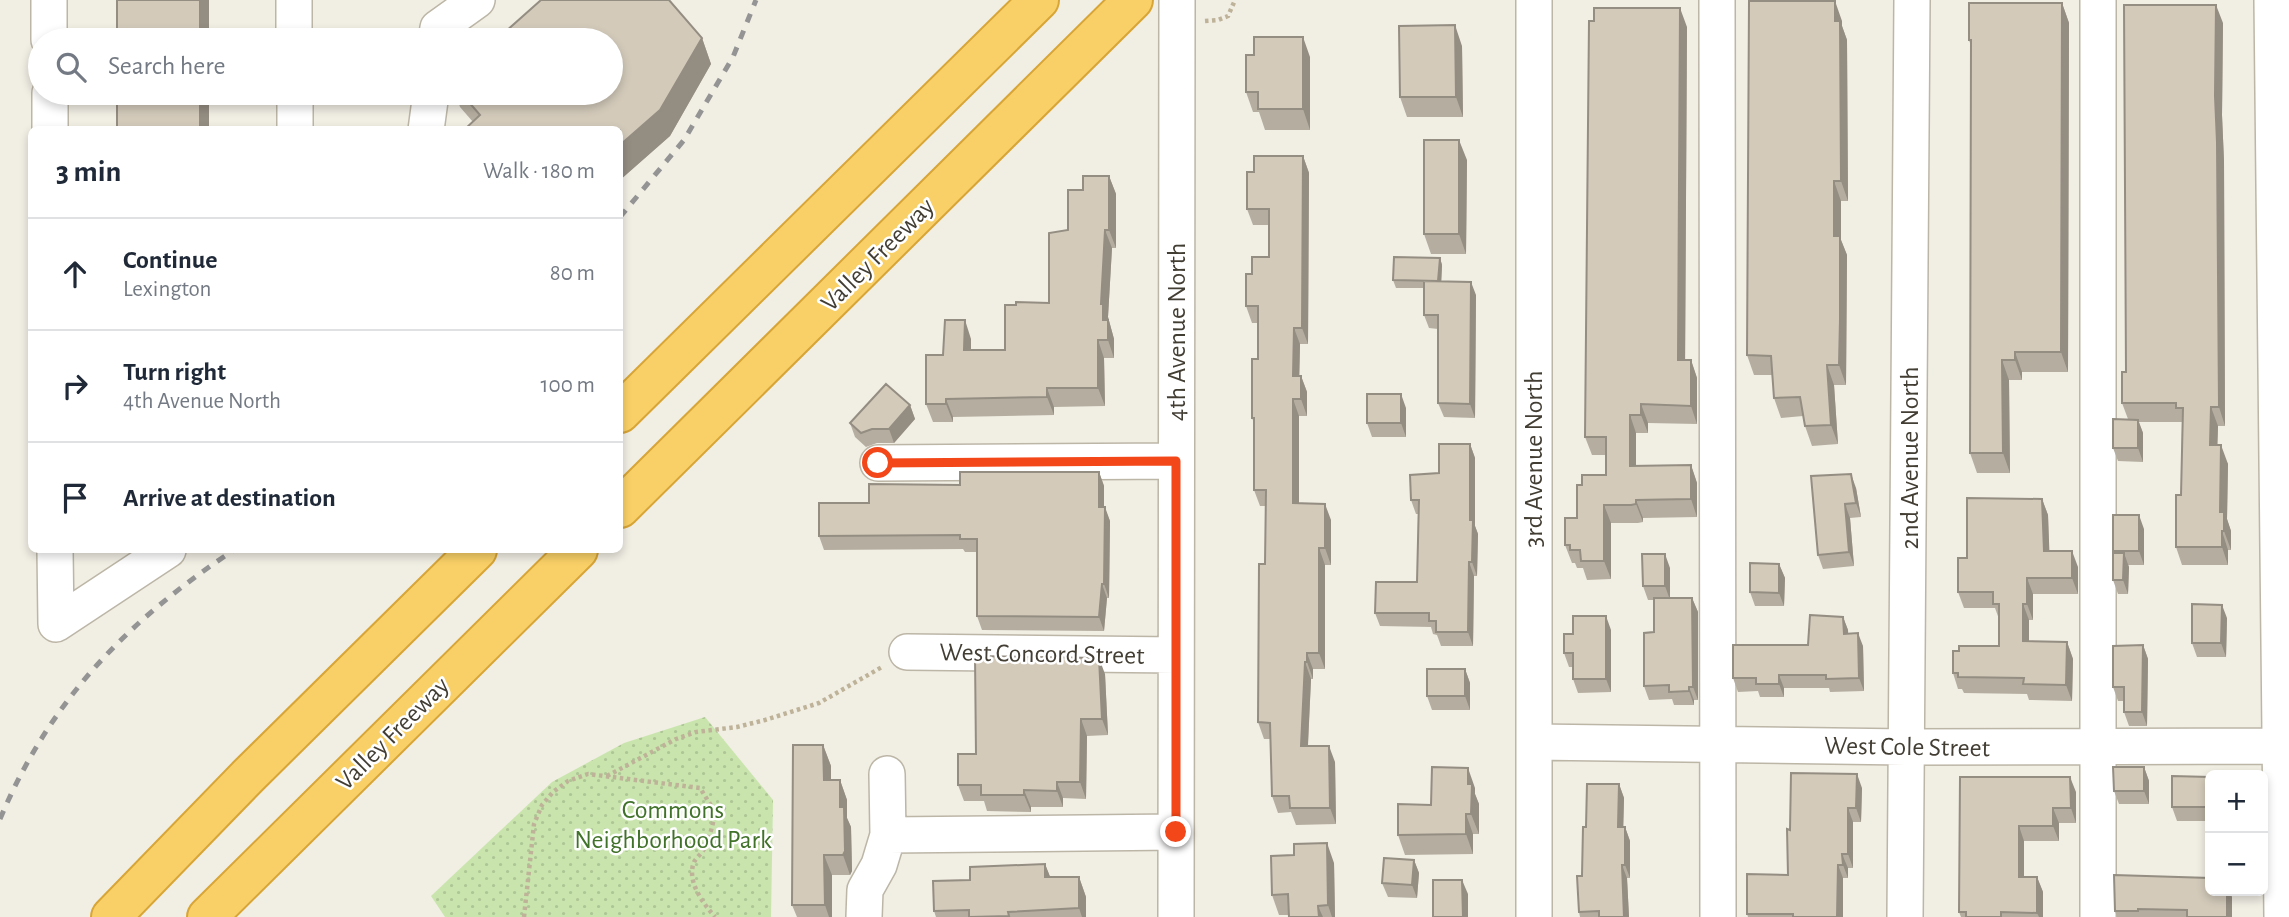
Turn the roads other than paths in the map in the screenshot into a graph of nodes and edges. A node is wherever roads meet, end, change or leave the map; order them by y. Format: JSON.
{"nodes":[{"id":1,"x":49,"y":0,"type":"edge"},
{"id":2,"x":294,"y":0,"type":"edge"},
{"id":3,"x":477,"y":0,"type":"edge"},
{"id":4,"x":1038,"y":0,"type":"edge"},
{"id":5,"x":1133,"y":0,"type":"edge"},
{"id":6,"x":1717,"y":0,"type":"edge"},
{"id":7,"x":1912,"y":0,"type":"edge"},
{"id":8,"x":2098,"y":0,"type":"edge"},
{"id":9,"x":2272,"y":0,"type":"edge"},
{"id":10,"x":1533,"y":1,"type":"edge"},
{"id":11,"x":1177,"y":11,"type":"edge"},
{"id":12,"x":49,"y":28,"type":"edge"},
{"id":13,"x":295,"y":28,"type":"edge"},
{"id":14,"x":438,"y":28,"type":"edge"},
{"id":15,"x":50,"y":105,"type":"edge"},
{"id":16,"x":295,"y":105,"type":"edge"},
{"id":17,"x":429,"y":105,"type":"edge"},
{"id":18,"x":50,"y":126,"type":"edge"},
{"id":19,"x":296,"y":126,"type":"edge"},
{"id":20,"x":426,"y":126,"type":"edge"},
{"id":21,"x":623,"y":409,"type":"edge"},
{"id":22,"x":1176,"y":461,"type":"junction"},
{"id":23,"x":878,"y":463,"type":"dead end"},
{"id":24,"x":623,"y":505,"type":"edge"},
{"id":25,"x":55,"y":553,"type":"edge"},
{"id":26,"x":162,"y":553,"type":"edge"},
{"id":27,"x":474,"y":553,"type":"edge"},
{"id":28,"x":575,"y":553,"type":"edge"},
{"id":29,"x":907,"y":652,"type":"road end"},
{"id":30,"x":1176,"y":655,"type":"junction"},
{"id":31,"x":1534,"y":742,"type":"junction"},
{"id":32,"x":1719,"y":743,"type":"junction"},
{"id":33,"x":2281,"y":746,"type":"junction"},
{"id":34,"x":1906,"y":747,"type":"junction"},
{"id":35,"x":2098,"y":748,"type":"junction"},
{"id":36,"x":887,"y":774,"type":"dead end"},
{"id":37,"x":1176,"y":832,"type":"junction"},
{"id":38,"x":888,"y":835,"type":"junction"},
{"id":39,"x":111,"y":917,"type":"edge"},
{"id":40,"x":207,"y":917,"type":"edge"},
{"id":41,"x":864,"y":917,"type":"edge"},
{"id":42,"x":1176,"y":917,"type":"edge"},
{"id":43,"x":1534,"y":917,"type":"edge"},
{"id":44,"x":1718,"y":917,"type":"edge"},
{"id":45,"x":1905,"y":917,"type":"edge"},
{"id":46,"x":2098,"y":917,"type":"edge"},
{"id":47,"x":2281,"y":917,"type":"edge"}],
"edges":[{"from":1,"to":12,"type":"street"},
{"from":2,"to":13,"type":"street"},
{"from":3,"to":14,"type":"street"},
{"from":4,"to":21,"type":"highway"},
{"from":5,"to":24,"type":"highway","name":"Valley Freeway"},
{"from":6,"to":32,"type":"street"},
{"from":7,"to":34,"type":"street","name":"2nd Avenue North"},
{"from":8,"to":35,"type":"street"},
{"from":9,"to":33,"type":"street"},
{"from":10,"to":31,"type":"street","name":"3rd Avenue North"},
{"from":11,"to":22,"type":"street","name":"4th Avenue North"},
{"from":15,"to":18,"type":"street"},
{"from":16,"to":19,"type":"street"},
{"from":17,"to":20,"type":"street"},
{"from":22,"to":23,"type":"street"},
{"from":22,"to":30,"type":"street","name":"4th Avenue North"},
{"from":25,"to":26,"type":"street"},
{"from":27,"to":39,"type":"highway"},
{"from":28,"to":40,"type":"highway","name":"Valley Freeway"},
{"from":29,"to":30,"type":"street","name":"West Concord Street"},
{"from":30,"to":37,"type":"street","name":"4th Avenue North"},
{"from":31,"to":32,"type":"street","name":"West Cole Street"},
{"from":31,"to":43,"type":"street","name":"3rd Avenue North"},
{"from":32,"to":34,"type":"street","name":"West Cole Street"},
{"from":32,"to":44,"type":"street"},
{"from":33,"to":35,"type":"street","name":"West Cole Street"},
{"from":33,"to":47,"type":"street"},
{"from":34,"to":35,"type":"street","name":"West Cole Street"},
{"from":34,"to":45,"type":"street","name":"2nd Avenue North"},
{"from":35,"to":46,"type":"street"},
{"from":36,"to":38,"type":"street"},
{"from":37,"to":38,"type":"street"},
{"from":37,"to":42,"type":"street","name":"4th Avenue North"},
{"from":38,"to":41,"type":"street"}]}
